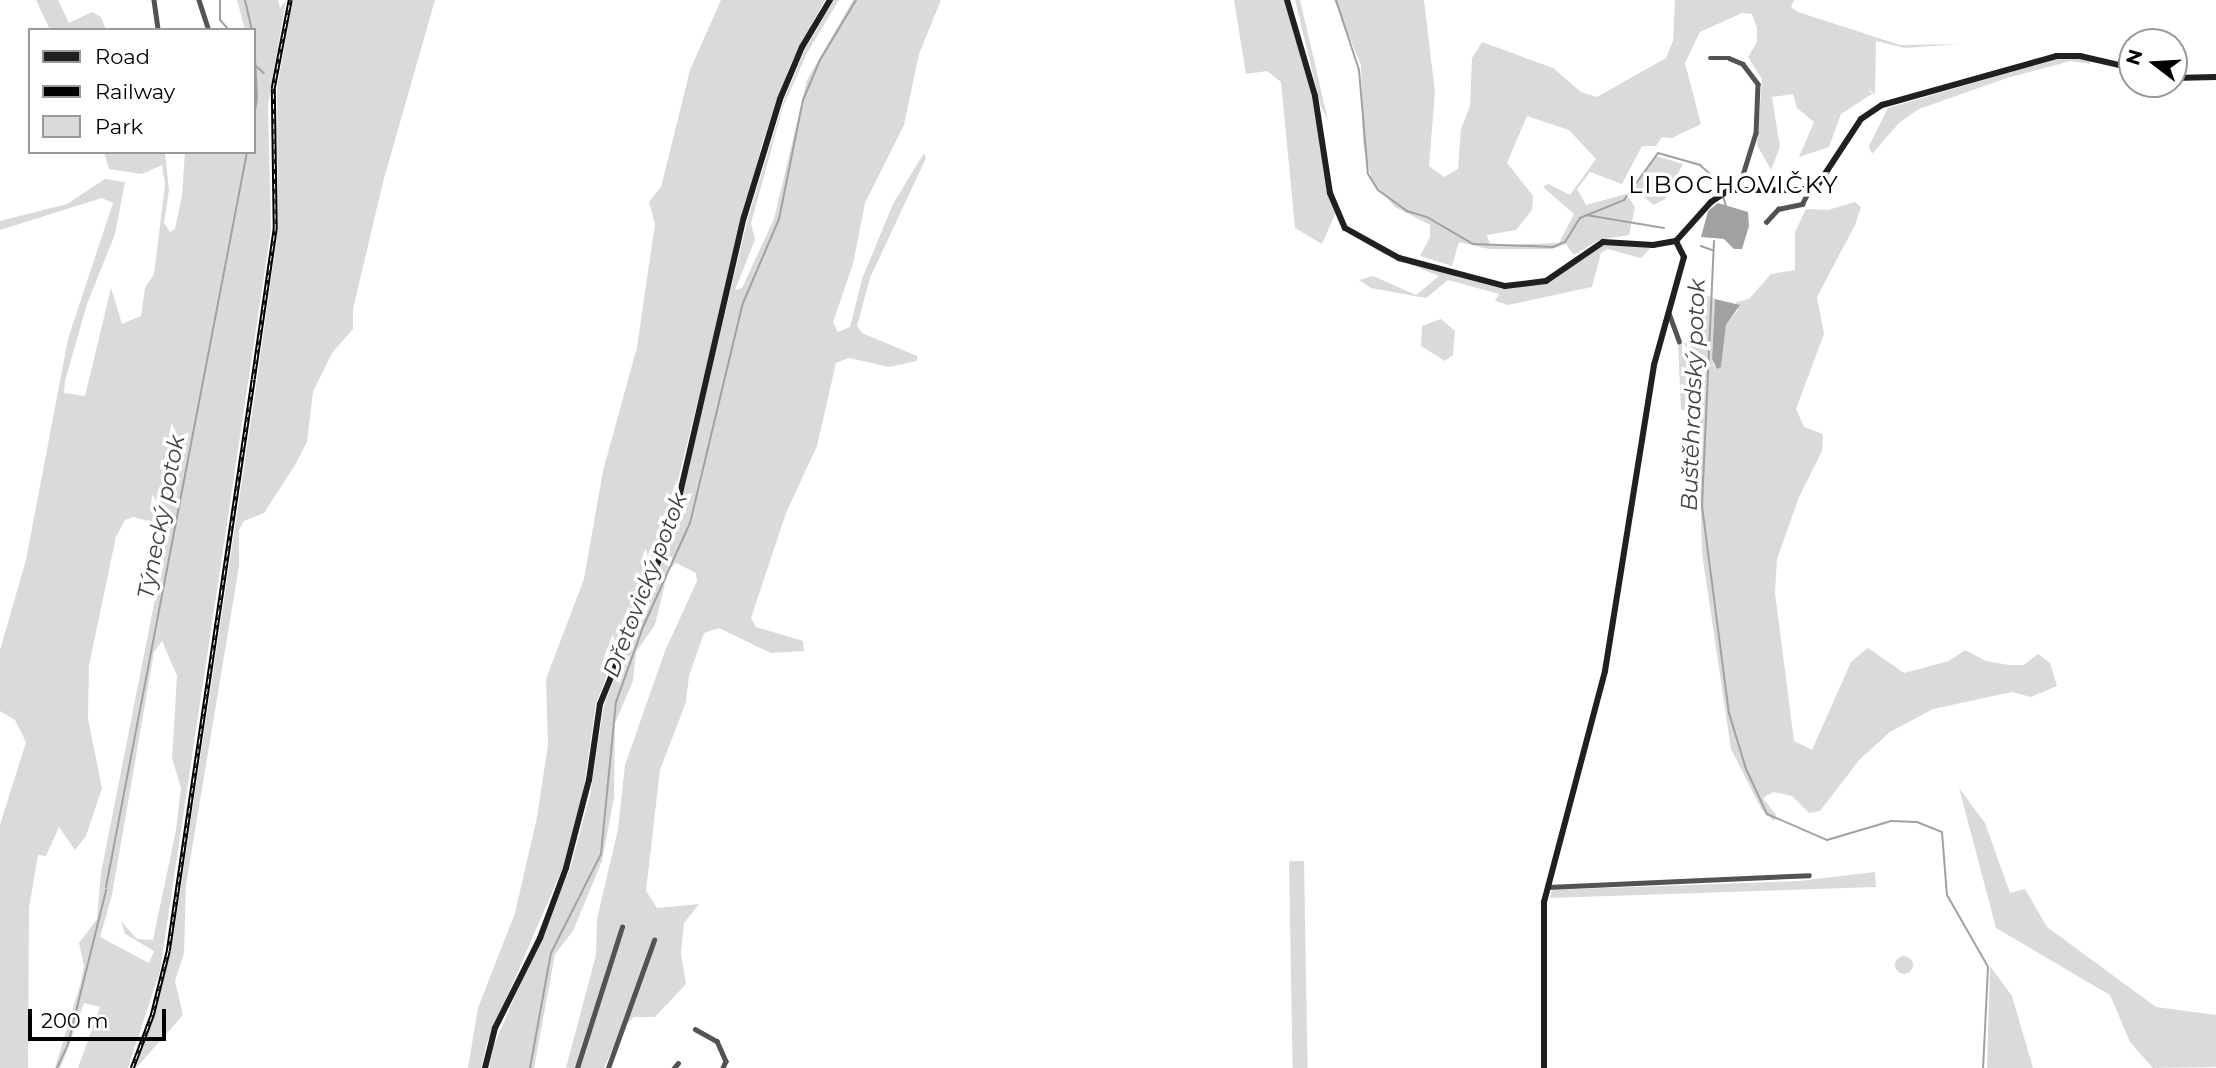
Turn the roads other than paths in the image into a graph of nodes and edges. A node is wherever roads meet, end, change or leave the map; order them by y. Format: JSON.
{"nodes":[{"id":1,"x":154,"y":0,"type":"edge"},
{"id":2,"x":199,"y":0,"type":"edge"},
{"id":3,"x":830,"y":0,"type":"edge"},
{"id":4,"x":1287,"y":0,"type":"edge"},
{"id":5,"x":158,"y":28,"type":"edge"},
{"id":6,"x":208,"y":28,"type":"edge"},
{"id":7,"x":1710,"y":58,"type":"dead end"},
{"id":8,"x":2118,"y":65,"type":"edge"},
{"id":9,"x":2216,"y":77,"type":"edge"},
{"id":10,"x":2188,"y":80,"type":"edge"},
{"id":11,"x":1739,"y":188,"type":"junction"},
{"id":12,"x":1810,"y":188,"type":"junction"},
{"id":13,"x":1766,"y":222,"type":"dead end"},
{"id":14,"x":1675,"y":240,"type":"junction"},
{"id":15,"x":1666,"y":310,"type":"junction"},
{"id":16,"x":1679,"y":341,"type":"dead end"},
{"id":17,"x":1809,"y":875,"type":"dead end"},
{"id":18,"x":1546,"y":887,"type":"junction"},
{"id":19,"x":622,"y":928,"type":"dead end"},
{"id":20,"x":654,"y":940,"type":"dead end"},
{"id":21,"x":695,"y":1028,"type":"dead end"},
{"id":22,"x":678,"y":1062,"type":"dead end"},
{"id":23,"x":485,"y":1068,"type":"edge"},
{"id":24,"x":577,"y":1068,"type":"edge"},
{"id":25,"x":608,"y":1068,"type":"edge"},
{"id":26,"x":674,"y":1068,"type":"edge"},
{"id":27,"x":723,"y":1068,"type":"edge"},
{"id":28,"x":1544,"y":1068,"type":"edge"}],
"edges":[{"from":1,"to":5,"type":"street"},
{"from":2,"to":6,"type":"street"},
{"from":3,"to":23,"type":"street"},
{"from":4,"to":14,"type":"street"},
{"from":7,"to":11,"type":"street"},
{"from":8,"to":12,"type":"street"},
{"from":9,"to":10,"type":"street"},
{"from":11,"to":12,"type":"street"},
{"from":11,"to":14,"type":"street"},
{"from":12,"to":13,"type":"street"},
{"from":14,"to":15,"type":"street"},
{"from":15,"to":16,"type":"street"},
{"from":15,"to":18,"type":"street"},
{"from":17,"to":18,"type":"street"},
{"from":18,"to":28,"type":"street"},
{"from":19,"to":24,"type":"street"},
{"from":20,"to":25,"type":"street"},
{"from":21,"to":27,"type":"street"},
{"from":22,"to":26,"type":"street"}]}
